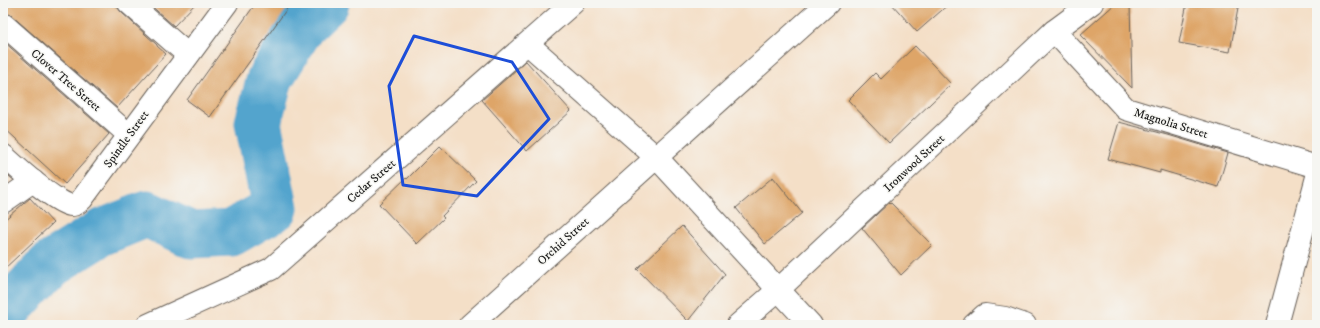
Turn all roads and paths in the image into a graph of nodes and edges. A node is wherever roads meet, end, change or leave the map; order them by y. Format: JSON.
{"nodes":[{"id":1,"x":129,"y":3,"type":"edge"},
{"id":2,"x":227,"y":3,"type":"edge"},
{"id":3,"x":573,"y":3,"type":"edge"},
{"id":4,"x":828,"y":3,"type":"edge"},
{"id":5,"x":1092,"y":3,"type":"edge"},
{"id":6,"x":3,"y":24,"type":"edge"},
{"id":7,"x":1054,"y":31,"type":"junction"},
{"id":8,"x":528,"y":44,"type":"junction"},
{"id":9,"x":188,"y":55,"type":"junction"},
{"id":10,"x":129,"y":135,"type":"junction"},
{"id":11,"x":3,"y":156,"type":"edge"},
{"id":12,"x":657,"y":158,"type":"junction"},
{"id":13,"x":1317,"y":167,"type":"edge"},
{"id":14,"x":1317,"y":177,"type":"edge"},
{"id":15,"x":33,"y":181,"type":"junction"},
{"id":16,"x":3,"y":202,"type":"edge"},
{"id":17,"x":778,"y":290,"type":"junction"},
{"id":18,"x":148,"y":325,"type":"edge"},
{"id":19,"x":470,"y":325,"type":"edge"},
{"id":20,"x":738,"y":325,"type":"edge"},
{"id":21,"x":811,"y":325,"type":"edge"},
{"id":22,"x":974,"y":325,"type":"edge"},
{"id":23,"x":1025,"y":325,"type":"edge"},
{"id":24,"x":1277,"y":325,"type":"edge"}],
"edges":[{"from":1,"to":9,"type":"street"},
{"from":2,"to":9,"type":"street","name":"Spindle Street"},
{"from":3,"to":8,"type":"street","name":"Cedar Street"},
{"from":4,"to":12,"type":"street","name":"Orchid Street"},
{"from":5,"to":7,"type":"street","name":"Ironwood Street"},
{"from":6,"to":10,"type":"street","name":"Clover Tree Street"},
{"from":7,"to":13,"type":"street","name":"Magnolia Street"},
{"from":7,"to":17,"type":"street","name":"Ironwood Street"},
{"from":8,"to":12,"type":"street"},
{"from":8,"to":18,"type":"street","name":"Cedar Street"},
{"from":9,"to":10,"type":"street","name":"Spindle Street"},
{"from":10,"to":15,"type":"street","name":"Spindle Street"},
{"from":11,"to":15,"type":"street"},
{"from":12,"to":17,"type":"street"},
{"from":12,"to":19,"type":"street","name":"Orchid Street"},
{"from":14,"to":24,"type":"street"},
{"from":15,"to":16,"type":"street"},
{"from":17,"to":20,"type":"street","name":"Ironwood Street"},
{"from":17,"to":21,"type":"street"},
{"from":22,"to":23,"type":"street"}]}
